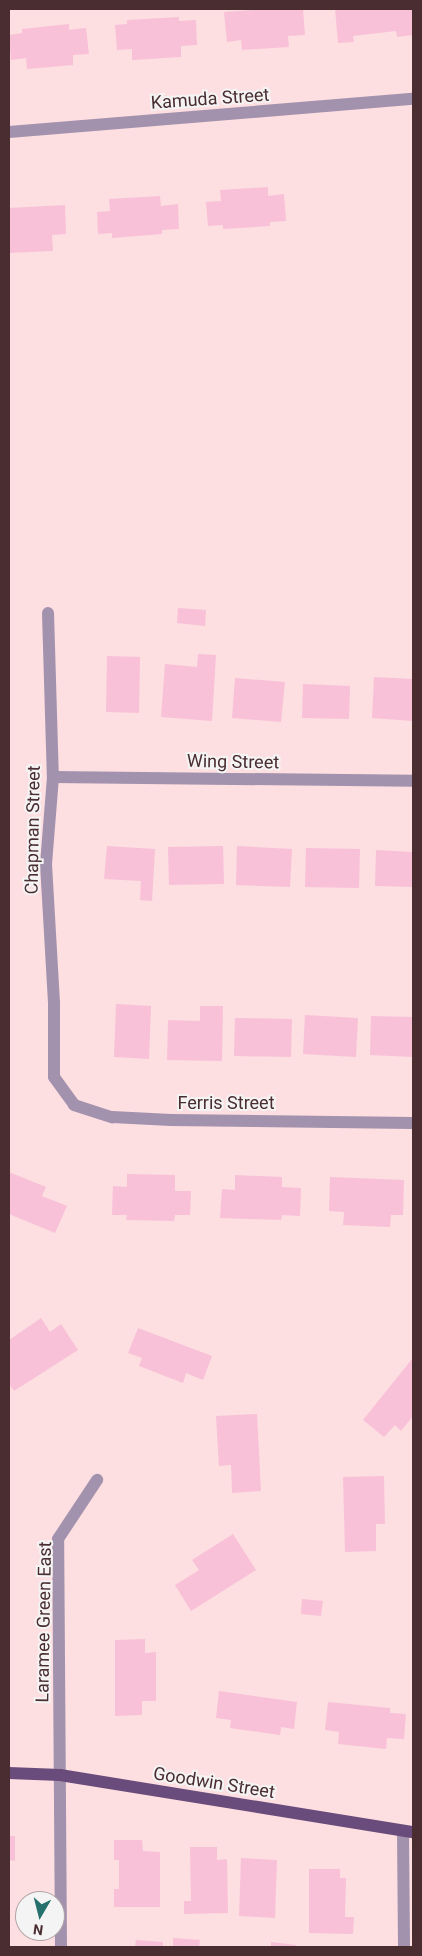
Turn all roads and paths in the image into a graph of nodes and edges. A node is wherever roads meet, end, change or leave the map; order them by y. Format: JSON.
{"nodes":[{"id":1,"x":413,"y":99,"type":"edge"},
{"id":2,"x":9,"y":132,"type":"edge"},
{"id":3,"x":48,"y":613,"type":"dead end"},
{"id":4,"x":53,"y":776,"type":"junction"},
{"id":5,"x":413,"y":781,"type":"edge"},
{"id":6,"x":54,"y":1077,"type":"joint"},
{"id":7,"x":413,"y":1123,"type":"edge"},
{"id":8,"x":97,"y":1480,"type":"dead end"},
{"id":9,"x":9,"y":1773,"type":"edge"},
{"id":10,"x":60,"y":1775,"type":"junction"},
{"id":11,"x":408,"y":1831,"type":"edge"},
{"id":12,"x":61,"y":1947,"type":"edge"},
{"id":13,"x":404,"y":1947,"type":"edge"}],
"edges":[{"from":1,"to":2,"type":"street","name":"Kamuda Street"},
{"from":3,"to":4,"type":"street","name":"Chapman Street"},
{"from":4,"to":5,"type":"street","name":"Wing Street"},
{"from":4,"to":6,"type":"street","name":"Chapman Street"},
{"from":6,"to":7,"type":"street","name":"Ferris Street"},
{"from":8,"to":10,"type":"street","name":"Laramee Green East"},
{"from":9,"to":10,"type":"main road","name":"Goodwin Street"},
{"from":10,"to":11,"type":"main road","name":"Goodwin Street"},
{"from":10,"to":12,"type":"street","name":"Laramee Green East"},
{"from":11,"to":13,"type":"street"}]}
